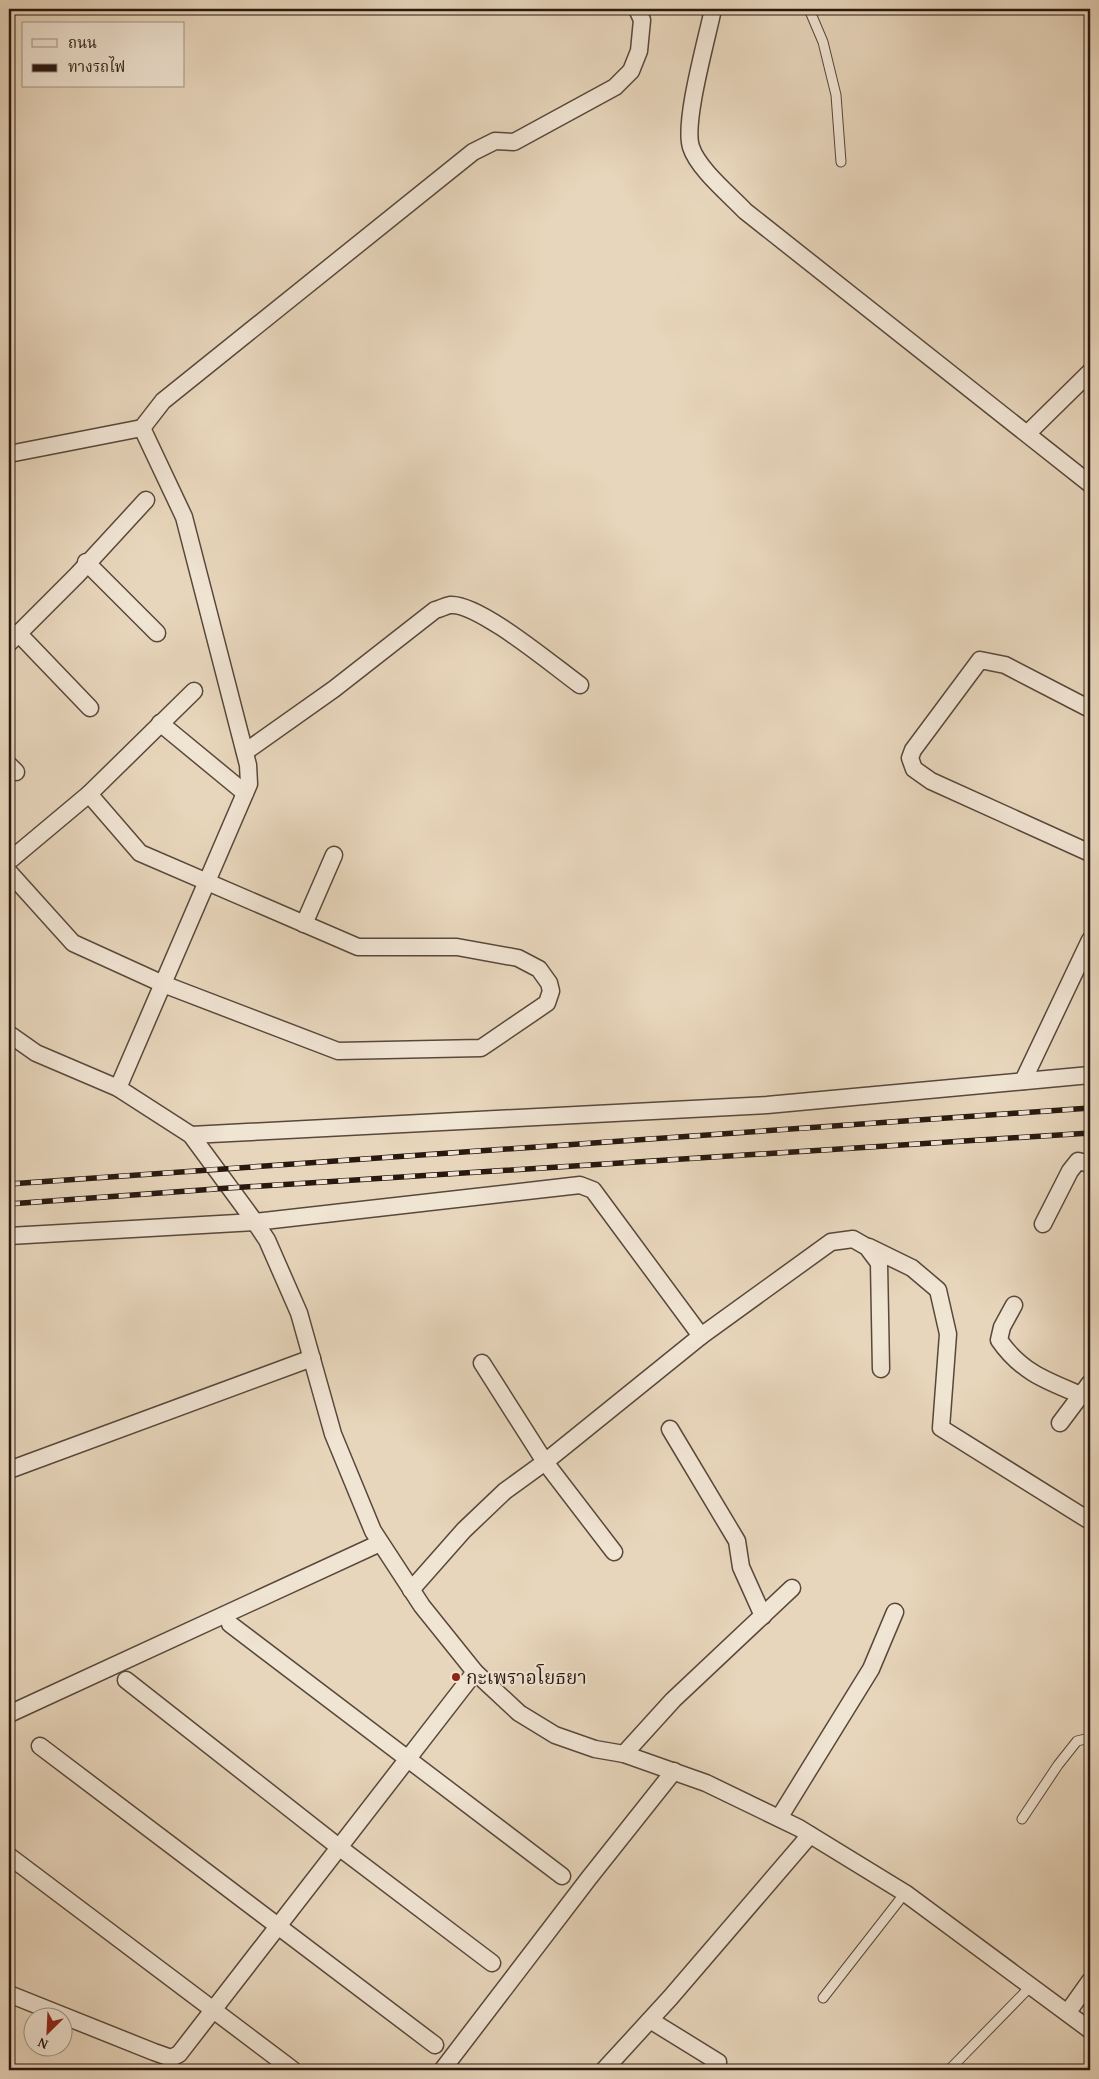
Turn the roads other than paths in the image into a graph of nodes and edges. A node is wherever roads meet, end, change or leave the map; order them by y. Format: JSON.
{"nodes":[{"id":1,"x":637,"y":9,"type":"edge"},
{"id":2,"x":713,"y":9,"type":"edge"},
{"id":3,"x":809,"y":9,"type":"edge"},
{"id":4,"x":841,"y":162,"type":"dead end"},
{"id":5,"x":1090,"y":372,"type":"edge"},
{"id":6,"x":142,"y":428,"type":"junction"},
{"id":7,"x":1028,"y":433,"type":"junction"},
{"id":8,"x":9,"y":454,"type":"edge"},
{"id":9,"x":1090,"y":484,"type":"edge"},
{"id":10,"x":146,"y":500,"type":"dead end"},
{"id":11,"x":86,"y":562,"type":"junction"},
{"id":12,"x":156,"y":633,"type":"dead end"},
{"id":13,"x":14,"y":638,"type":"edge"},
{"id":14,"x":580,"y":685,"type":"dead end"},
{"id":15,"x":194,"y":691,"type":"dead end"},
{"id":16,"x":90,"y":708,"type":"dead end"},
{"id":17,"x":1090,"y":709,"type":"edge"},
{"id":18,"x":160,"y":723,"type":"junction"},
{"id":19,"x":245,"y":752,"type":"junction"},
{"id":20,"x":245,"y":793,"type":"junction"},
{"id":21,"x":88,"y":794,"type":"junction"},
{"id":22,"x":1090,"y":853,"type":"edge"},
{"id":23,"x":334,"y":855,"type":"dead end"},
{"id":24,"x":9,"y":862,"type":"edge"},
{"id":25,"x":9,"y":872,"type":"edge"},
{"id":26,"x":207,"y":882,"type":"junction"},
{"id":27,"x":304,"y":924,"type":"junction"},
{"id":28,"x":1090,"y":940,"type":"edge"},
{"id":29,"x":163,"y":984,"type":"junction"},
{"id":30,"x":9,"y":1034,"type":"edge"},
{"id":31,"x":1090,"y":1075,"type":"edge"},
{"id":32,"x":1022,"y":1081,"type":"junction"},
{"id":33,"x":118,"y":1088,"type":"junction"},
{"id":34,"x":191,"y":1135,"type":"junction"},
{"id":35,"x":1090,"y":1164,"type":"edge"},
{"id":36,"x":256,"y":1222,"type":"junction"},
{"id":37,"x":1043,"y":1224,"type":"dead end"},
{"id":38,"x":9,"y":1236,"type":"edge"},
{"id":39,"x":867,"y":1246,"type":"junction"},
{"id":40,"x":1014,"y":1305,"type":"dead end"},
{"id":41,"x":701,"y":1336,"type":"junction"},
{"id":42,"x":312,"y":1358,"type":"junction"},
{"id":43,"x":482,"y":1363,"type":"dead end"},
{"id":44,"x":881,"y":1368,"type":"dead end"},
{"id":45,"x":1086,"y":1389,"type":"edge"},
{"id":46,"x":1060,"y":1423,"type":"dead end"},
{"id":47,"x":670,"y":1429,"type":"dead end"},
{"id":48,"x":544,"y":1462,"type":"junction"},
{"id":49,"x":9,"y":1470,"type":"edge"},
{"id":50,"x":1090,"y":1521,"type":"edge"},
{"id":51,"x":380,"y":1542,"type":"junction"},
{"id":52,"x":614,"y":1552,"type":"dead end"},
{"id":53,"x":792,"y":1588,"type":"dead end"},
{"id":54,"x":411,"y":1590,"type":"junction"},
{"id":55,"x":895,"y":1612,"type":"dead end"},
{"id":56,"x":762,"y":1616,"type":"junction"},
{"id":57,"x":230,"y":1624,"type":"dead end"},
{"id":58,"x":475,"y":1672,"type":"junction"},
{"id":59,"x":126,"y":1680,"type":"dead end"},
{"id":60,"x":9,"y":1714,"type":"edge"},
{"id":61,"x":1090,"y":1738,"type":"edge"},
{"id":62,"x":40,"y":1746,"type":"dead end"},
{"id":63,"x":624,"y":1754,"type":"junction"},
{"id":64,"x":408,"y":1760,"type":"junction"},
{"id":65,"x":674,"y":1771,"type":"junction"},
{"id":66,"x":779,"y":1818,"type":"junction"},
{"id":67,"x":1022,"y":1819,"type":"dead end"},
{"id":68,"x":810,"y":1835,"type":"junction"},
{"id":69,"x":340,"y":1848,"type":"junction"},
{"id":70,"x":9,"y":1856,"type":"edge"},
{"id":71,"x":562,"y":1876,"type":"dead end"},
{"id":72,"x":905,"y":1893,"type":"junction"},
{"id":73,"x":279,"y":1926,"type":"junction"},
{"id":74,"x":492,"y":1963,"type":"dead end"},
{"id":75,"x":1090,"y":1981,"type":"edge"},
{"id":76,"x":1030,"y":1986,"type":"junction"},
{"id":77,"x":9,"y":1994,"type":"edge"},
{"id":78,"x":823,"y":1998,"type":"dead end"},
{"id":79,"x":212,"y":2012,"type":"junction"},
{"id":80,"x":1068,"y":2012,"type":"junction"},
{"id":81,"x":650,"y":2020,"type":"junction"},
{"id":82,"x":1090,"y":2030,"type":"edge"},
{"id":83,"x":435,"y":2045,"type":"dead end"},
{"id":84,"x":443,"y":2069,"type":"dead end"},
{"id":85,"x":293,"y":2070,"type":"edge"},
{"id":86,"x":604,"y":2070,"type":"edge"},
{"id":87,"x":717,"y":2070,"type":"edge"},
{"id":88,"x":949,"y":2070,"type":"edge"}],
"edges":[{"from":1,"to":6,"type":"street"},
{"from":2,"to":7,"type":"street"},
{"from":3,"to":4,"type":"lane"},
{"from":5,"to":7,"type":"street"},
{"from":6,"to":8,"type":"street"},
{"from":6,"to":19,"type":"street"},
{"from":7,"to":9,"type":"street"},
{"from":10,"to":11,"type":"street"},
{"from":11,"to":12,"type":"street"},
{"from":11,"to":13,"type":"street"},
{"from":13,"to":16,"type":"street"},
{"from":14,"to":19,"type":"street"},
{"from":15,"to":18,"type":"street"},
{"from":17,"to":22,"type":"street"},
{"from":18,"to":20,"type":"street"},
{"from":18,"to":21,"type":"street"},
{"from":19,"to":20,"type":"street"},
{"from":20,"to":26,"type":"street"},
{"from":21,"to":24,"type":"street"},
{"from":21,"to":26,"type":"street"},
{"from":23,"to":27,"type":"street"},
{"from":25,"to":29,"type":"street"},
{"from":26,"to":27,"type":"street"},
{"from":26,"to":29,"type":"street"},
{"from":27,"to":29,"type":"street"},
{"from":28,"to":32,"type":"street"},
{"from":29,"to":33,"type":"street"},
{"from":30,"to":33,"type":"street"},
{"from":31,"to":32,"type":"street"},
{"from":32,"to":34,"type":"street"},
{"from":33,"to":34,"type":"street"},
{"from":34,"to":36,"type":"street"},
{"from":35,"to":37,"type":"street"},
{"from":36,"to":38,"type":"street"},
{"from":36,"to":41,"type":"street"},
{"from":36,"to":42,"type":"street"},
{"from":39,"to":41,"type":"street"},
{"from":39,"to":44,"type":"street"},
{"from":39,"to":50,"type":"street"},
{"from":40,"to":45,"type":"street"},
{"from":41,"to":48,"type":"street"},
{"from":42,"to":49,"type":"street"},
{"from":42,"to":51,"type":"street"},
{"from":43,"to":48,"type":"street"},
{"from":45,"to":46,"type":"street"},
{"from":47,"to":56,"type":"street"},
{"from":48,"to":52,"type":"street"},
{"from":48,"to":54,"type":"street"},
{"from":51,"to":54,"type":"street"},
{"from":51,"to":60,"type":"street"},
{"from":53,"to":56,"type":"street"},
{"from":54,"to":58,"type":"street"},
{"from":55,"to":66,"type":"street"},
{"from":56,"to":63,"type":"street"},
{"from":57,"to":64,"type":"street"},
{"from":58,"to":63,"type":"street"},
{"from":58,"to":64,"type":"street"},
{"from":59,"to":69,"type":"street"},
{"from":61,"to":67,"type":"lane"},
{"from":62,"to":73,"type":"street"},
{"from":63,"to":65,"type":"street"},
{"from":64,"to":69,"type":"street"},
{"from":64,"to":71,"type":"street"},
{"from":65,"to":66,"type":"street"},
{"from":65,"to":84,"type":"street"},
{"from":66,"to":68,"type":"street"},
{"from":68,"to":72,"type":"street"},
{"from":68,"to":81,"type":"street"},
{"from":69,"to":73,"type":"street"},
{"from":69,"to":74,"type":"street"},
{"from":70,"to":79,"type":"street"},
{"from":72,"to":76,"type":"street"},
{"from":72,"to":78,"type":"lane"},
{"from":73,"to":79,"type":"street"},
{"from":73,"to":83,"type":"street"},
{"from":75,"to":80,"type":"street"},
{"from":76,"to":80,"type":"street"},
{"from":76,"to":88,"type":"lane"},
{"from":77,"to":79,"type":"street"},
{"from":79,"to":85,"type":"street"},
{"from":80,"to":82,"type":"street"},
{"from":81,"to":86,"type":"street"},
{"from":81,"to":87,"type":"street"}]}
